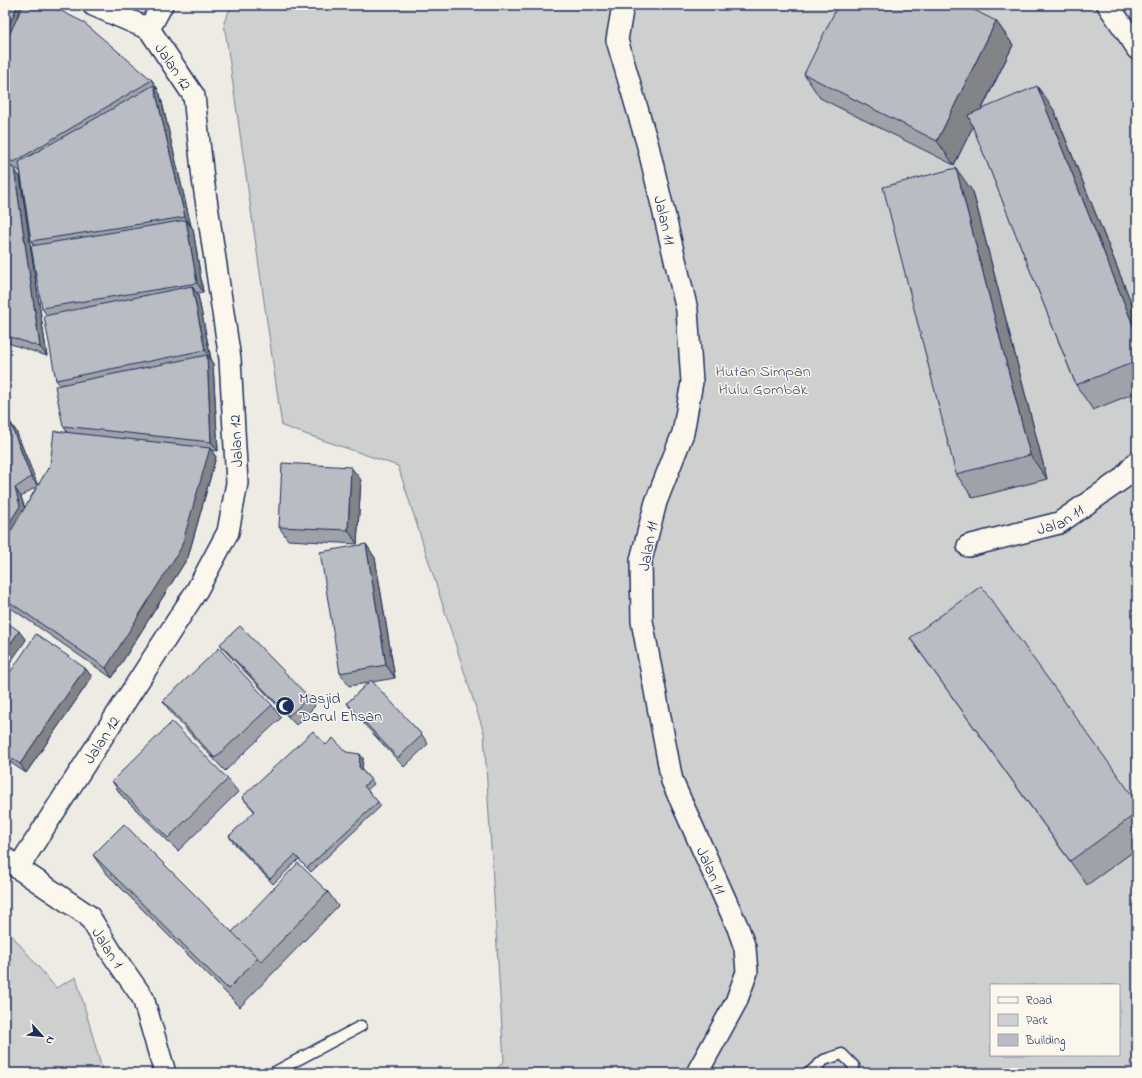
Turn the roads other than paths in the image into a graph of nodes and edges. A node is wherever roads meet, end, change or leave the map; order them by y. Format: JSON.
{"nodes":[{"id":1,"x":93,"y":5,"type":"edge"},
{"id":2,"x":162,"y":5,"type":"edge"},
{"id":3,"x":623,"y":5,"type":"edge"},
{"id":4,"x":1108,"y":5,"type":"edge"},
{"id":5,"x":150,"y":29,"type":"junction"},
{"id":6,"x":1137,"y":50,"type":"edge"},
{"id":7,"x":1137,"y":462,"type":"edge"},
{"id":8,"x":968,"y":546,"type":"dead end"},
{"id":9,"x":11,"y":863,"type":"edge"},
{"id":10,"x":361,"y":1026,"type":"dead end"},
{"id":11,"x":165,"y":1073,"type":"edge"},
{"id":12,"x":273,"y":1073,"type":"edge"},
{"id":13,"x":697,"y":1073,"type":"edge"},
{"id":14,"x":809,"y":1073,"type":"edge"},
{"id":15,"x":853,"y":1073,"type":"edge"}],
"edges":[{"from":1,"to":5,"type":"street","name":"Jalan 12"},
{"from":2,"to":5,"type":"street"},
{"from":3,"to":13,"type":"street","name":"Jalan 11"},
{"from":4,"to":6,"type":"street"},
{"from":5,"to":9,"type":"street","name":"Jalan 12"},
{"from":7,"to":8,"type":"street","name":"Jalan 11"},
{"from":9,"to":11,"type":"street","name":"Jalan 1"},
{"from":10,"to":12,"type":"lane"},
{"from":14,"to":15,"type":"lane"}]}
